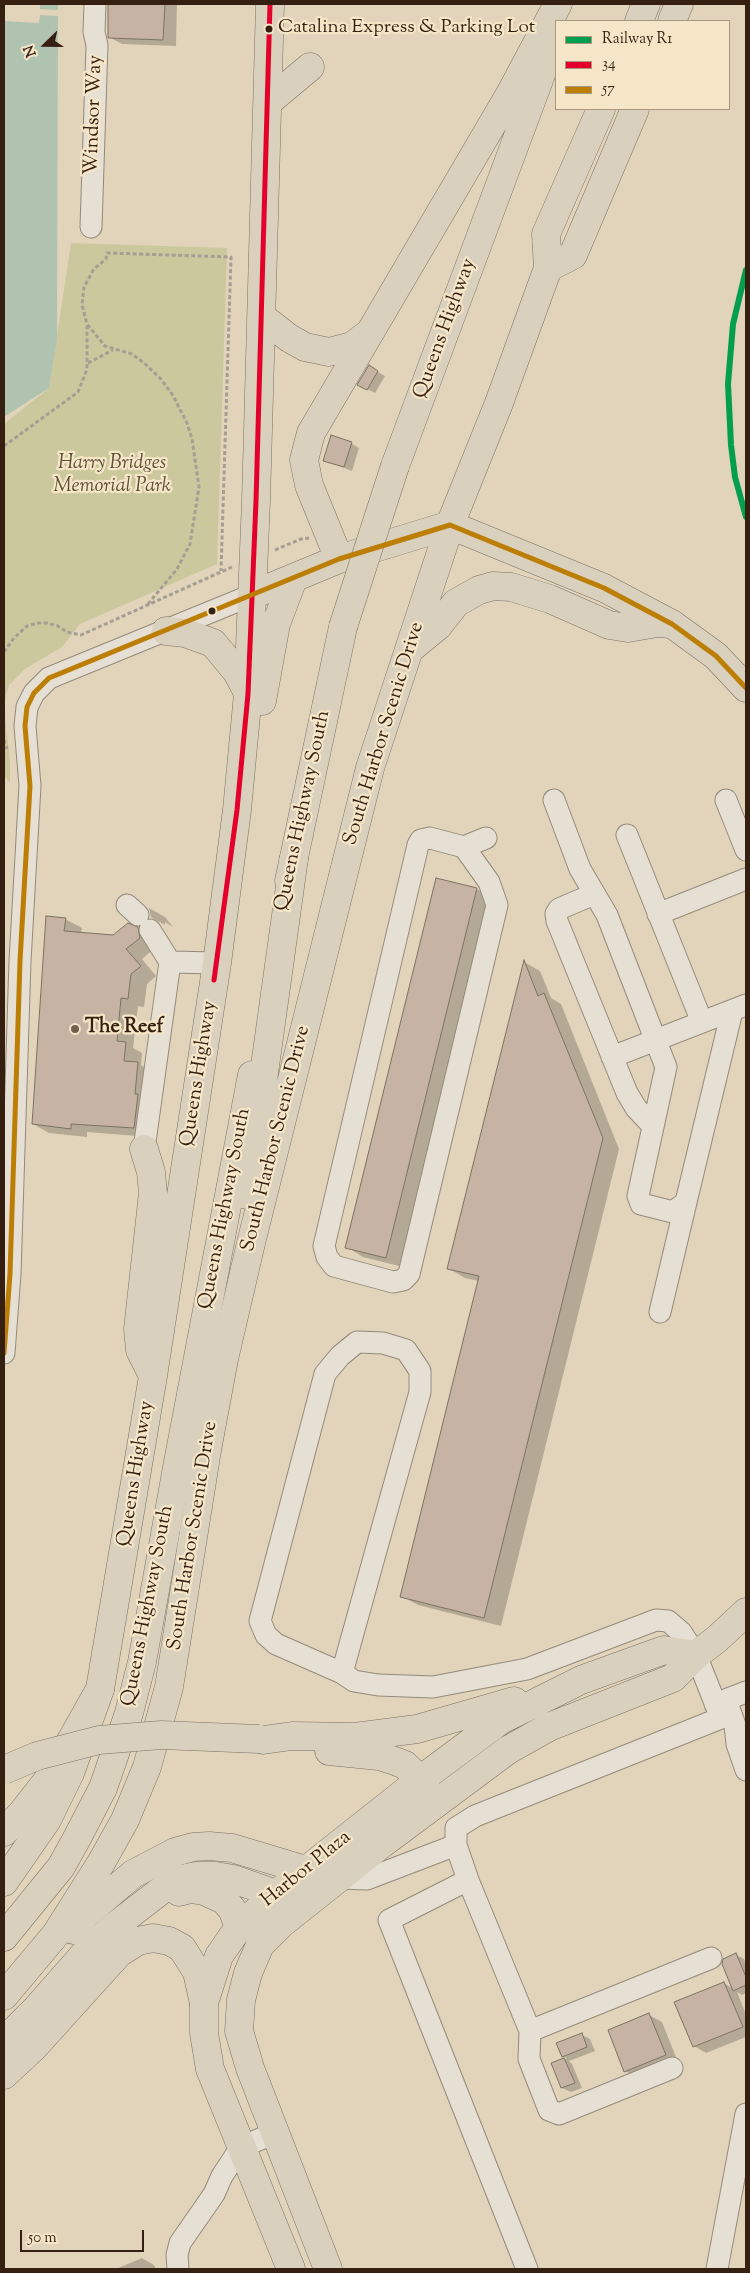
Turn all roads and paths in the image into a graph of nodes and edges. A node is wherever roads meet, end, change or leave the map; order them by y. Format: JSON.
{"nodes":[{"id":1,"x":95,"y":4,"type":"edge"},
{"id":2,"x":270,"y":4,"type":"edge"},
{"id":3,"x":558,"y":4,"type":"edge"},
{"id":4,"x":567,"y":4,"type":"edge"},
{"id":5,"x":646,"y":4,"type":"edge"},
{"id":6,"x":679,"y":4,"type":"edge"},
{"id":7,"x":561,"y":20,"type":"edge"},
{"id":8,"x":639,"y":20,"type":"edge"},
{"id":9,"x":672,"y":20,"type":"edge"},
{"id":10,"x":555,"y":36,"type":"edge"},
{"id":11,"x":310,"y":66,"type":"dead end"},
{"id":12,"x":268,"y":102,"type":"junction"},
{"id":13,"x":601,"y":110,"type":"edge"},
{"id":14,"x":635,"y":110,"type":"edge"},
{"id":15,"x":91,"y":227,"type":"dead end"},
{"id":16,"x":548,"y":268,"type":"junction"},
{"id":17,"x":262,"y":317,"type":"junction"},
{"id":18,"x":87,"y":324,"type":"junction"},
{"id":19,"x":368,"y":334,"type":"junction"},
{"id":20,"x":114,"y":350,"type":"junction"},
{"id":21,"x":87,"y":364,"type":"junction"},
{"id":22,"x":4,"y":446,"type":"edge"},
{"id":23,"x":450,"y":526,"type":"junction"},
{"id":24,"x":316,"y":538,"type":"dead end"},
{"id":25,"x":272,"y":551,"type":"dead end"},
{"id":26,"x":339,"y":559,"type":"junction"},
{"id":27,"x":293,"y":579,"type":"junction"},
{"id":28,"x":252,"y":595,"type":"junction"},
{"id":29,"x":146,"y":606,"type":"junction"},
{"id":30,"x":672,"y":624,"type":"junction"},
{"id":31,"x":343,"y":627,"type":"joint"},
{"id":32,"x":166,"y":631,"type":"junction"},
{"id":33,"x":410,"y":648,"type":"junction"},
{"id":34,"x":4,"y":652,"type":"edge"},
{"id":35,"x":746,"y":688,"type":"edge"},
{"id":36,"x":248,"y":694,"type":"junction"},
{"id":37,"x":554,"y":800,"type":"dead end"},
{"id":38,"x":726,"y":800,"type":"dead end"},
{"id":39,"x":627,"y":835,"type":"dead end"},
{"id":40,"x":486,"y":838,"type":"dead end"},
{"id":41,"x":464,"y":847,"type":"junction"},
{"id":42,"x":746,"y":850,"type":"edge"},
{"id":43,"x":294,"y":858,"type":"junction"},
{"id":44,"x":746,"y":879,"type":"edge"},
{"id":45,"x":226,"y":891,"type":"junction"},
{"id":46,"x":594,"y":894,"type":"junction"},
{"id":47,"x":658,"y":914,"type":"junction"},
{"id":48,"x":138,"y":917,"type":"dead end"},
{"id":49,"x":170,"y":962,"type":"junction"},
{"id":50,"x":217,"y":963,"type":"junction"},
{"id":51,"x":739,"y":1008,"type":"edge"},
{"id":52,"x":702,"y":1022,"type":"junction"},
{"id":53,"x":654,"y":1040,"type":"junction"},
{"id":54,"x":612,"y":1057,"type":"junction"},
{"id":55,"x":653,"y":1126,"type":"junction"},
{"id":56,"x":144,"y":1148,"type":"joint"},
{"id":57,"x":686,"y":1202,"type":"junction"},
{"id":58,"x":660,"y":1312,"type":"dead end"},
{"id":59,"x":4,"y":1353,"type":"edge"},
{"id":60,"x":224,"y":1359,"type":"junction"},
{"id":61,"x":153,"y":1376,"type":"junction"},
{"id":62,"x":746,"y":1612,"type":"edge"},
{"id":63,"x":696,"y":1655,"type":"junction"},
{"id":64,"x":342,"y":1673,"type":"junction"},
{"id":65,"x":581,"y":1680,"type":"junction"},
{"id":66,"x":100,"y":1690,"type":"junction"},
{"id":67,"x":746,"y":1692,"type":"edge"},
{"id":68,"x":721,"y":1702,"type":"junction"},
{"id":69,"x":261,"y":1739,"type":"junction"},
{"id":70,"x":4,"y":1770,"type":"edge"},
{"id":71,"x":746,"y":1770,"type":"edge"},
{"id":72,"x":420,"y":1780,"type":"junction"},
{"id":73,"x":435,"y":1802,"type":"junction"},
{"id":74,"x":4,"y":1832,"type":"edge"},
{"id":75,"x":456,"y":1845,"type":"junction"},
{"id":76,"x":305,"y":1870,"type":"junction"},
{"id":77,"x":340,"y":1878,"type":"junction"},
{"id":78,"x":468,"y":1880,"type":"junction"},
{"id":79,"x":4,"y":1882,"type":"edge"},
{"id":80,"x":276,"y":1894,"type":"junction"},
{"id":81,"x":310,"y":1901,"type":"junction"},
{"id":82,"x":134,"y":1911,"type":"junction"},
{"id":83,"x":239,"y":1927,"type":"junction"},
{"id":84,"x":4,"y":1937,"type":"edge"},
{"id":85,"x":711,"y":1958,"type":"dead end"},
{"id":86,"x":4,"y":1996,"type":"edge"},
{"id":87,"x":204,"y":2003,"type":"junction"},
{"id":88,"x":4,"y":2004,"type":"edge"},
{"id":89,"x":530,"y":2031,"type":"junction"},
{"id":90,"x":4,"y":2042,"type":"edge"},
{"id":91,"x":672,"y":2068,"type":"dead end"},
{"id":92,"x":4,"y":2075,"type":"edge"},
{"id":93,"x":746,"y":2114,"type":"edge"},
{"id":94,"x":275,"y":2133,"type":"junction"},
{"id":95,"x":241,"y":2146,"type":"junction"},
{"id":96,"x":178,"y":2269,"type":"edge"},
{"id":97,"x":291,"y":2269,"type":"edge"},
{"id":98,"x":328,"y":2269,"type":"edge"},
{"id":99,"x":527,"y":2269,"type":"edge"},
{"id":100,"x":717,"y":2269,"type":"edge"}],
"edges":[{"from":1,"to":15,"type":"street","name":"Windsor Way"},
{"from":2,"to":12,"type":"main road","name":"Queens Highway"},
{"from":3,"to":19,"type":"main road"},
{"from":4,"to":7,"type":"main road"},
{"from":5,"to":8,"type":"main road"},
{"from":6,"to":9,"type":"main road"},
{"from":10,"to":31,"type":"main road","name":"Queens Highway","bridge":true},
{"from":11,"to":12,"type":"main road"},
{"from":12,"to":17,"type":"main road","name":"Queens Highway"},
{"from":13,"to":16,"type":"main road","name":"South Harbor Scenic Drive"},
{"from":14,"to":16,"type":"main road"},
{"from":16,"to":23,"type":"main road","name":"South Harbor Scenic Drive"},
{"from":17,"to":19,"type":"main road"},
{"from":17,"to":28,"type":"main road","name":"Queens Highway"},
{"from":18,"to":20,"type":"path"},
{"from":18,"to":21,"type":"path"},
{"from":18,"to":29,"type":"path"},
{"from":19,"to":26,"type":"main road"},
{"from":20,"to":21,"type":"path"},
{"from":20,"to":29,"type":"path"},
{"from":21,"to":22,"type":"path"},
{"from":23,"to":26,"type":"main road"},
{"from":23,"to":30,"type":"main road"},
{"from":23,"to":33,"type":"main road","name":"South Harbor Scenic Drive"},
{"from":24,"to":25,"type":"path"},
{"from":26,"to":27,"type":"main road"},
{"from":27,"to":28,"type":"main road"},
{"from":27,"to":45,"type":"main road"},
{"from":28,"to":32,"type":"street"},
{"from":28,"to":36,"type":"main road","name":"Queens Highway"},
{"from":29,"to":34,"type":"path"},
{"from":30,"to":33,"type":"main road"},
{"from":30,"to":35,"type":"main road"},
{"from":31,"to":43,"type":"main road","name":"Queens Highway South"},
{"from":32,"to":36,"type":"main road"},
{"from":32,"to":59,"type":"street"},
{"from":33,"to":60,"type":"main road","name":"South Harbor Scenic Drive"},
{"from":36,"to":45,"type":"main road","name":"Queens Highway"},
{"from":37,"to":46,"type":"street"},
{"from":38,"to":42,"type":"street"},
{"from":39,"to":47,"type":"street"},
{"from":40,"to":41,"type":"street"},
{"from":41,"to":41,"type":"street"},
{"from":43,"to":60,"type":"main road"},
{"from":43,"to":84,"type":"main road","name":"Queens Highway South"},
{"from":44,"to":47,"type":"street"},
{"from":45,"to":50,"type":"main road","name":"Queens Highway"},
{"from":46,"to":53,"type":"street"},
{"from":46,"to":54,"type":"street"},
{"from":47,"to":52,"type":"street"},
{"from":48,"to":49,"type":"street"},
{"from":49,"to":50,"type":"street"},
{"from":49,"to":56,"type":"street"},
{"from":50,"to":61,"type":"main road","name":"Queens Highway"},
{"from":51,"to":52,"type":"street"},
{"from":51,"to":57,"type":"street"},
{"from":52,"to":53,"type":"street"},
{"from":53,"to":54,"type":"street"},
{"from":53,"to":55,"type":"street"},
{"from":54,"to":55,"type":"street"},
{"from":55,"to":57,"type":"street"},
{"from":56,"to":61,"type":"main road"},
{"from":57,"to":58,"type":"street"},
{"from":60,"to":86,"type":"main road","name":"South Harbor Scenic Drive"},
{"from":61,"to":66,"type":"main road","name":"Queens Highway"},
{"from":62,"to":63,"type":"main road","name":"Harbor Plaza"},
{"from":63,"to":64,"type":"street"},
{"from":63,"to":65,"type":"main road","name":"Harbor Plaza"},
{"from":63,"to":68,"type":"street"},
{"from":63,"to":73,"type":"main road","name":"Harbor Plaza"},
{"from":64,"to":64,"type":"street"},
{"from":65,"to":69,"type":"main road"},
{"from":65,"to":72,"type":"main road","name":"Harbor Plaza"},
{"from":66,"to":74,"type":"main road"},
{"from":66,"to":79,"type":"main road"},
{"from":67,"to":68,"type":"street"},
{"from":68,"to":71,"type":"street"},
{"from":68,"to":75,"type":"street"},
{"from":69,"to":70,"type":"main road","bridge":true},
{"from":69,"to":72,"type":"main road"},
{"from":72,"to":73,"type":"main road"},
{"from":72,"to":76,"type":"main road","name":"Harbor Plaza"},
{"from":73,"to":77,"type":"main road","name":"Harbor Plaza"},
{"from":75,"to":77,"type":"street"},
{"from":75,"to":78,"type":"street"},
{"from":76,"to":77,"type":"main road"},
{"from":76,"to":80,"type":"main road","name":"Harbor Plaza"},
{"from":76,"to":88,"type":"main road"},
{"from":77,"to":81,"type":"main road","name":"Harbor Plaza"},
{"from":78,"to":89,"type":"street"},
{"from":78,"to":99,"type":"street"},
{"from":80,"to":81,"type":"main road"},
{"from":80,"to":82,"type":"main road"},
{"from":80,"to":83,"type":"main road","name":"Harbor Plaza"},
{"from":81,"to":94,"type":"main road","name":"Harbor Plaza"},
{"from":82,"to":83,"type":"main road"},
{"from":82,"to":90,"type":"main road"},
{"from":83,"to":87,"type":"main road","name":"Harbor Plaza"},
{"from":85,"to":89,"type":"street"},
{"from":87,"to":92,"type":"main road"},
{"from":87,"to":95,"type":"main road","name":"Harbor Plaza"},
{"from":89,"to":91,"type":"street"},
{"from":93,"to":100,"type":"street"},
{"from":94,"to":95,"type":"street"},
{"from":94,"to":98,"type":"main road","name":"Harbor Plaza"},
{"from":95,"to":96,"type":"street"},
{"from":95,"to":97,"type":"main road","name":"Harbor Plaza"}]}
